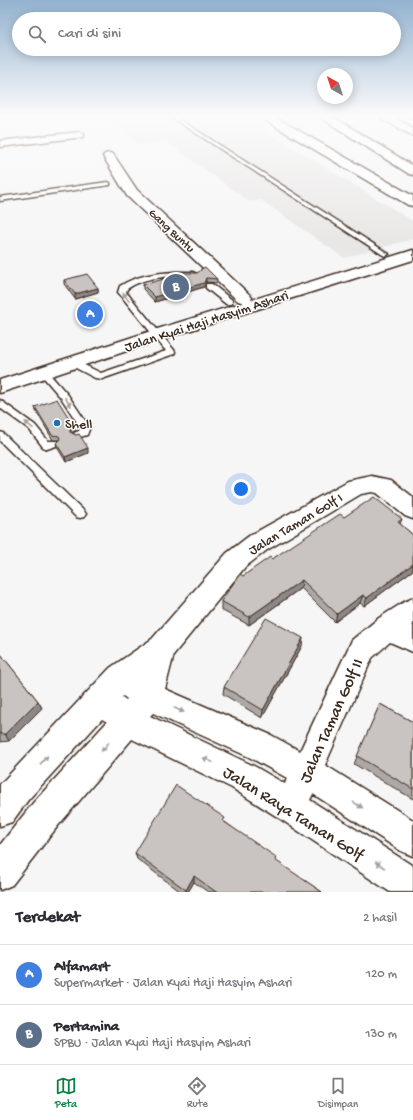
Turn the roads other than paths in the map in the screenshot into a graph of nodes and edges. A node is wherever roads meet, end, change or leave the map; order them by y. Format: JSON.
{"nodes":[{"id":1,"x":110,"y":159,"type":"edge"},
{"id":2,"x":237,"y":159,"type":"edge"},
{"id":3,"x":339,"y":159,"type":"edge"},
{"id":4,"x":393,"y":159,"type":"edge"},
{"id":5,"x":413,"y":171,"type":"edge"},
{"id":6,"x":108,"y":184,"type":"dead end"},
{"id":7,"x":0,"y":199,"type":"edge"},
{"id":8,"x":411,"y":200,"type":"edge"},
{"id":9,"x":413,"y":246,"type":"edge"},
{"id":10,"x":385,"y":254,"type":"junction"},
{"id":11,"x":413,"y":255,"type":"edge"},
{"id":12,"x":196,"y":274,"type":"edge"},
{"id":13,"x":209,"y":286,"type":"dead end"},
{"id":14,"x":237,"y":303,"type":"junction"},
{"id":15,"x":153,"y":331,"type":"junction"},
{"id":16,"x":43,"y":372,"type":"junction"},
{"id":17,"x":0,"y":377,"type":"edge"},
{"id":18,"x":0,"y":387,"type":"edge"},
{"id":19,"x":0,"y":403,"type":"edge"},
{"id":20,"x":0,"y":435,"type":"edge"},
{"id":21,"x":78,"y":435,"type":"edge"},
{"id":22,"x":55,"y":443,"type":"edge"},
{"id":23,"x":413,"y":510,"type":"edge"},
{"id":24,"x":80,"y":514,"type":"dead end"},
{"id":25,"x":413,"y":610,"type":"edge"},
{"id":26,"x":388,"y":627,"type":"junction"},
{"id":27,"x":413,"y":640,"type":"edge"},
{"id":28,"x":162,"y":648,"type":"junction"},
{"id":29,"x":110,"y":688,"type":"junction"},
{"id":30,"x":148,"y":696,"type":"junction"},
{"id":31,"x":128,"y":721,"type":"junction"},
{"id":32,"x":306,"y":772,"type":"junction"},
{"id":33,"x":291,"y":806,"type":"junction"},
{"id":34,"x":0,"y":810,"type":"edge"},
{"id":35,"x":413,"y":839,"type":"edge"},
{"id":36,"x":5,"y":857,"type":"edge"},
{"id":37,"x":413,"y":887,"type":"edge"}],
"edges":[{"from":1,"to":14,"type":"street","name":"Gang Buntu"},
{"from":2,"to":10,"type":"lane"},
{"from":3,"to":8,"type":"main road"},
{"from":4,"to":5,"type":"main road"},
{"from":6,"to":7,"type":"lane"},
{"from":9,"to":10,"type":"main road","name":"Jalan Kyai Haji Hasyim Ashari"},
{"from":10,"to":14,"type":"main road","name":"Jalan Kyai Haji Hasyim Ashari"},
{"from":11,"to":14,"type":"main road","name":"Jalan Kyai Haji Hasyim Ashari"},
{"from":15,"to":12,"type":"lane","one_way":true},
{"from":13,"to":14,"type":"lane"},
{"from":14,"to":15,"type":"main road","name":"Jalan Kyai Haji Hasyim Ashari"},
{"from":15,"to":16,"type":"main road","name":"Jalan Kyai Haji Hasyim Ashari"},
{"from":15,"to":17,"type":"main road","name":"Jalan Kyai Haji Hasyim Ashari"},
{"from":16,"to":18,"type":"main road","name":"Jalan Kyai Haji Hasyim Ashari"},
{"from":16,"to":21,"type":"lane","one_way":true},
{"from":22,"to":19,"type":"lane","one_way":true},
{"from":20,"to":24,"type":"lane"},
{"from":23,"to":28,"type":"street","name":"Jalan Taman Golf I"},
{"from":25,"to":26,"type":"street","name":"Jalan Taman Golf II"},
{"from":26,"to":27,"type":"street"},
{"from":26,"to":32,"type":"street","name":"Jalan Taman Golf II"},
{"from":28,"to":29,"type":"street","name":"Jalan Taman Golf I"},
{"from":28,"to":30,"type":"street","name":"Jalan Taman Golf I"},
{"from":29,"to":30,"type":"street"},
{"from":29,"to":31,"type":"street","name":"Jalan Raya Taman Golf"},
{"from":34,"to":29,"type":"street","one_way":true},
{"from":30,"to":31,"type":"street"},
{"from":30,"to":32,"type":"street","one_way":true},
{"from":33,"to":31,"type":"street","name":"Jalan Raya Taman Golf","one_way":true},
{"from":31,"to":36,"type":"street","one_way":true},
{"from":32,"to":33,"type":"street","name":"Jalan Taman Golf II"},
{"from":32,"to":35,"type":"street","one_way":true},
{"from":37,"to":33,"type":"street","name":"Jalan Raya Taman Golf","one_way":true}]}
